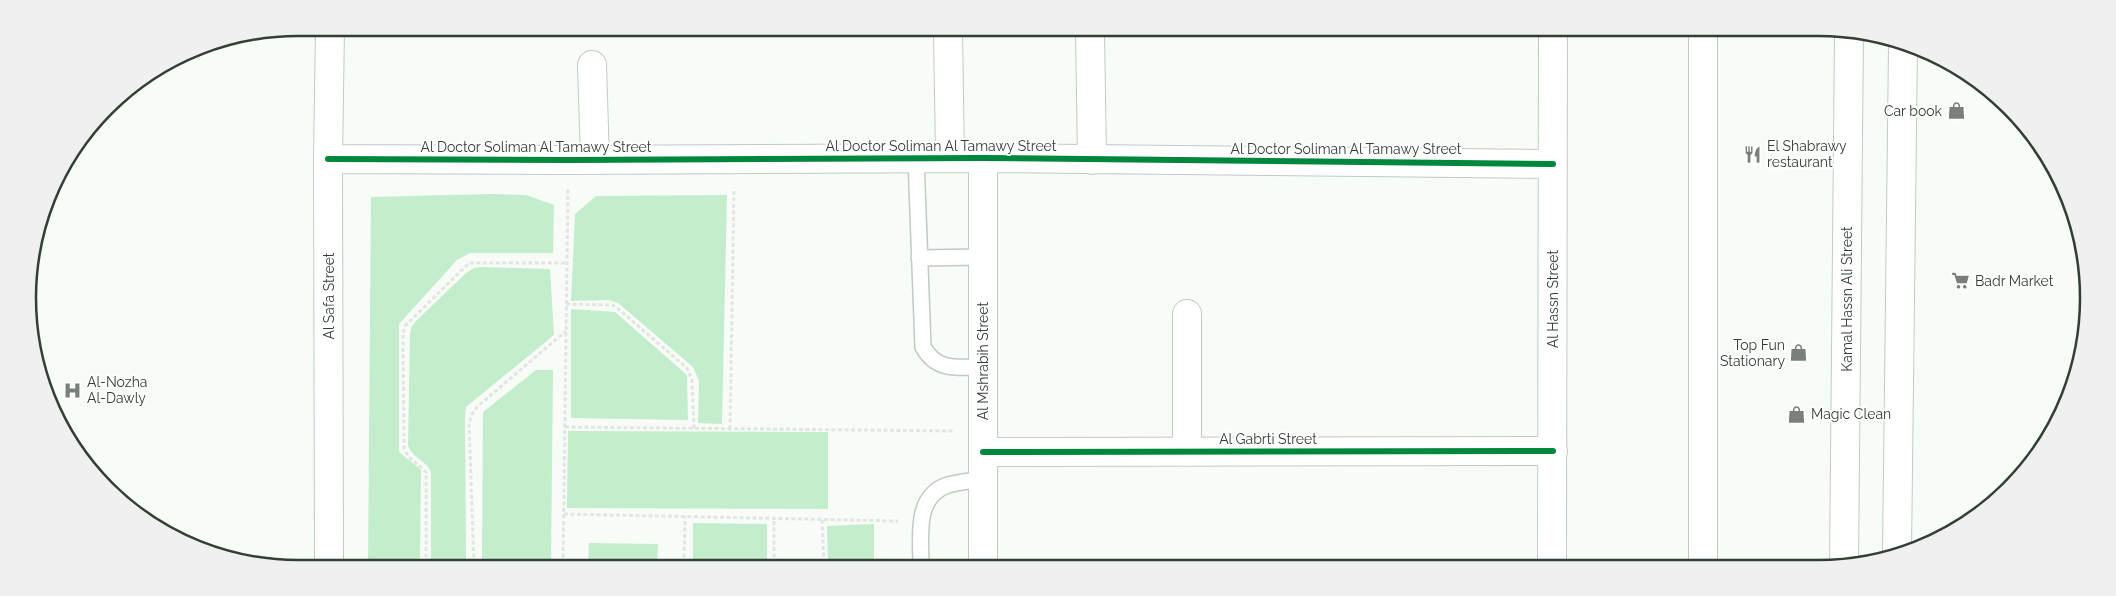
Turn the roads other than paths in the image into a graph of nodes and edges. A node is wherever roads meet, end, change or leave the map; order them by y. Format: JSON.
{"nodes":[{"id":1,"x":330,"y":36,"type":"edge"},
{"id":2,"x":948,"y":36,"type":"edge"},
{"id":3,"x":1090,"y":36,"type":"edge"},
{"id":4,"x":1554,"y":36,"type":"edge"},
{"id":5,"x":1703,"y":36,"type":"edge"},
{"id":6,"x":1849,"y":38,"type":"edge"},
{"id":7,"x":1902,"y":50,"type":"edge"},
{"id":8,"x":592,"y":65,"type":"dead end"},
{"id":9,"x":916,"y":158,"type":"junction"},
{"id":10,"x":950,"y":158,"type":"junction"},
{"id":11,"x":983,"y":158,"type":"junction"},
{"id":12,"x":328,"y":159,"type":"junction"},
{"id":13,"x":582,"y":160,"type":"junction"},
{"id":14,"x":1092,"y":160,"type":"junction"},
{"id":15,"x":1553,"y":164,"type":"junction"},
{"id":16,"x":983,"y":257,"type":"junction"},
{"id":17,"x":919,"y":258,"type":"junction"},
{"id":18,"x":1187,"y":314,"type":"dead end"},
{"id":19,"x":984,"y":367,"type":"junction"},
{"id":20,"x":983,"y":442,"type":"junction"},
{"id":21,"x":1553,"y":451,"type":"junction"},
{"id":22,"x":1187,"y":452,"type":"junction"},
{"id":23,"x":983,"y":480,"type":"junction"},
{"id":24,"x":1897,"y":548,"type":"edge"},
{"id":25,"x":1844,"y":558,"type":"edge"},
{"id":26,"x":330,"y":560,"type":"edge"},
{"id":27,"x":921,"y":560,"type":"edge"},
{"id":28,"x":983,"y":560,"type":"edge"},
{"id":29,"x":1552,"y":560,"type":"edge"},
{"id":30,"x":1703,"y":560,"type":"edge"}],
"edges":[{"from":1,"to":12,"type":"street","name":"Al Safa Street"},
{"from":2,"to":10,"type":"street"},
{"from":3,"to":14,"type":"street"},
{"from":4,"to":15,"type":"street","name":"Al Hassn Street"},
{"from":5,"to":30,"type":"street"},
{"from":6,"to":25,"type":"street","name":"Kamal Hassn Ali Street"},
{"from":7,"to":24,"type":"street"},
{"from":8,"to":13,"type":"street"},
{"from":9,"to":10,"type":"street","name":"Al Doctor Soliman Al Tamawy Street"},
{"from":9,"to":13,"type":"street","name":"Al Doctor Soliman Al Tamawy Street"},
{"from":9,"to":17,"type":"lane"},
{"from":10,"to":11,"type":"street","name":"Al Doctor Soliman Al Tamawy Street"},
{"from":11,"to":14,"type":"street","name":"Al Doctor Soliman Al Tamawy Street"},
{"from":11,"to":16,"type":"street","name":"Al Mshrabih Street"},
{"from":12,"to":13,"type":"street","name":"Al Doctor Soliman Al Tamawy Street"},
{"from":12,"to":26,"type":"street","name":"Al Safa Street"},
{"from":14,"to":15,"type":"street","name":"Al Doctor Soliman Al Tamawy Street"},
{"from":15,"to":21,"type":"street","name":"Al Hassn Street"},
{"from":16,"to":17,"type":"lane"},
{"from":16,"to":19,"type":"street","name":"Al Mshrabih Street"},
{"from":17,"to":19,"type":"lane"},
{"from":18,"to":22,"type":"street"},
{"from":19,"to":20,"type":"street","name":"Al Mshrabih Street"},
{"from":20,"to":22,"type":"street","name":"Al Gabrti Street"},
{"from":20,"to":23,"type":"street","name":"Al Mshrabih Street"},
{"from":21,"to":22,"type":"street","name":"Al Gabrti Street"},
{"from":21,"to":29,"type":"street","name":"Al Hassn Street"},
{"from":23,"to":27,"type":"lane"},
{"from":23,"to":28,"type":"street","name":"Al Mshrabih Street"}]}
